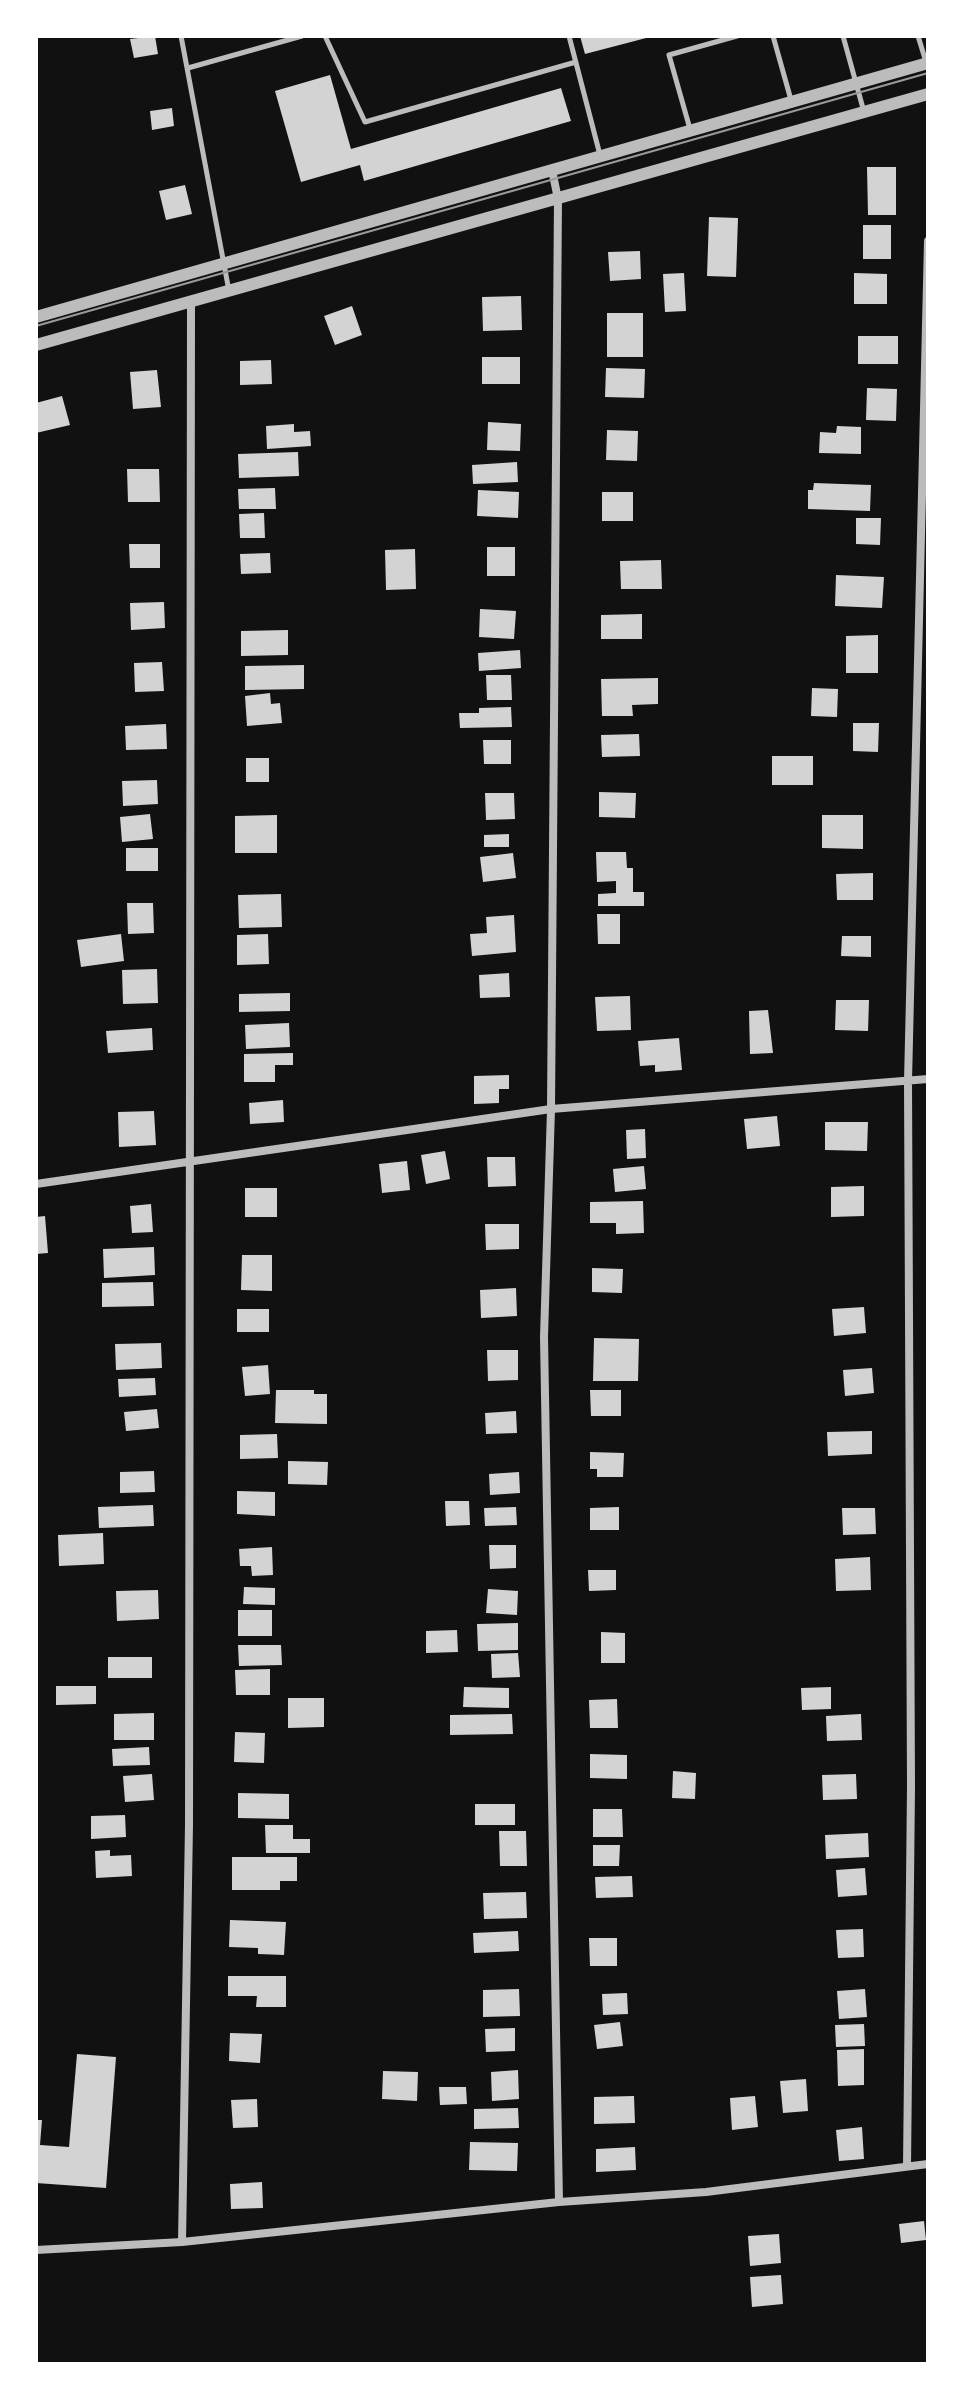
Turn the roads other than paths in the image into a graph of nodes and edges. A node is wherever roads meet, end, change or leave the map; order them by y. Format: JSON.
{"nodes":[{"id":1,"x":181,"y":36,"type":"edge"},
{"id":2,"x":302,"y":36,"type":"edge"},
{"id":3,"x":325,"y":36,"type":"edge"},
{"id":4,"x":569,"y":36,"type":"edge"},
{"id":5,"x":737,"y":36,"type":"edge"},
{"id":6,"x":773,"y":36,"type":"edge"},
{"id":7,"x":843,"y":36,"type":"edge"},
{"id":8,"x":918,"y":36,"type":"edge"},
{"id":9,"x":576,"y":62,"type":"junction"},
{"id":10,"x":927,"y":66,"type":"edge"},
{"id":11,"x":188,"y":68,"type":"junction"},
{"id":12,"x":856,"y":83,"type":"junction"},
{"id":13,"x":928,"y":94,"type":"edge"},
{"id":14,"x":792,"y":101,"type":"junction"},
{"id":15,"x":864,"y":112,"type":"junction"},
{"id":16,"x":690,"y":131,"type":"junction"},
{"id":17,"x":600,"y":156,"type":"junction"},
{"id":18,"x":552,"y":170,"type":"junction"},
{"id":19,"x":558,"y":199,"type":"junction"},
{"id":20,"x":928,"y":241,"type":"edge"},
{"id":21,"x":224,"y":264,"type":"junction"},
{"id":22,"x":230,"y":292,"type":"junction"},
{"id":23,"x":191,"y":303,"type":"junction"},
{"id":24,"x":36,"y":317,"type":"edge"},
{"id":25,"x":36,"y":345,"type":"edge"},
{"id":26,"x":928,"y":1079,"type":"edge"},
{"id":27,"x":908,"y":1081,"type":"junction"},
{"id":28,"x":551,"y":1109,"type":"junction"},
{"id":29,"x":189,"y":1161,"type":"junction"},
{"id":30,"x":36,"y":1184,"type":"edge"},
{"id":31,"x":928,"y":2164,"type":"edge"},
{"id":32,"x":907,"y":2166,"type":"junction"},
{"id":33,"x":559,"y":2202,"type":"junction"},
{"id":34,"x":182,"y":2242,"type":"junction"},
{"id":35,"x":36,"y":2250,"type":"edge"}],
"edges":[{"from":1,"to":11,"type":"lane"},
{"from":2,"to":11,"type":"lane"},
{"from":3,"to":9,"type":"lane"},
{"from":4,"to":9,"type":"lane"},
{"from":5,"to":16,"type":"lane"},
{"from":6,"to":14,"type":"lane"},
{"from":7,"to":12,"type":"lane"},
{"from":8,"to":10,"type":"lane"},
{"from":9,"to":17,"type":"lane"},
{"from":10,"to":12,"type":"street"},
{"from":11,"to":21,"type":"lane"},
{"from":12,"to":14,"type":"street"},
{"from":12,"to":15,"type":"lane"},
{"from":13,"to":15,"type":"street"},
{"from":14,"to":16,"type":"street"},
{"from":15,"to":19,"type":"street"},
{"from":16,"to":17,"type":"street"},
{"from":17,"to":18,"type":"street"},
{"from":18,"to":19,"type":"street"},
{"from":18,"to":21,"type":"street"},
{"from":19,"to":22,"type":"street"},
{"from":19,"to":28,"type":"street"},
{"from":20,"to":27,"type":"street"},
{"from":21,"to":22,"type":"lane"},
{"from":21,"to":24,"type":"street"},
{"from":22,"to":23,"type":"street"},
{"from":23,"to":25,"type":"street"},
{"from":23,"to":29,"type":"street"},
{"from":26,"to":27,"type":"street"},
{"from":27,"to":28,"type":"street"},
{"from":27,"to":32,"type":"street"},
{"from":28,"to":29,"type":"street"},
{"from":28,"to":33,"type":"street"},
{"from":29,"to":30,"type":"street"},
{"from":29,"to":34,"type":"street"},
{"from":31,"to":32,"type":"street"},
{"from":32,"to":33,"type":"street"},
{"from":33,"to":34,"type":"street"},
{"from":34,"to":35,"type":"street"}]}
